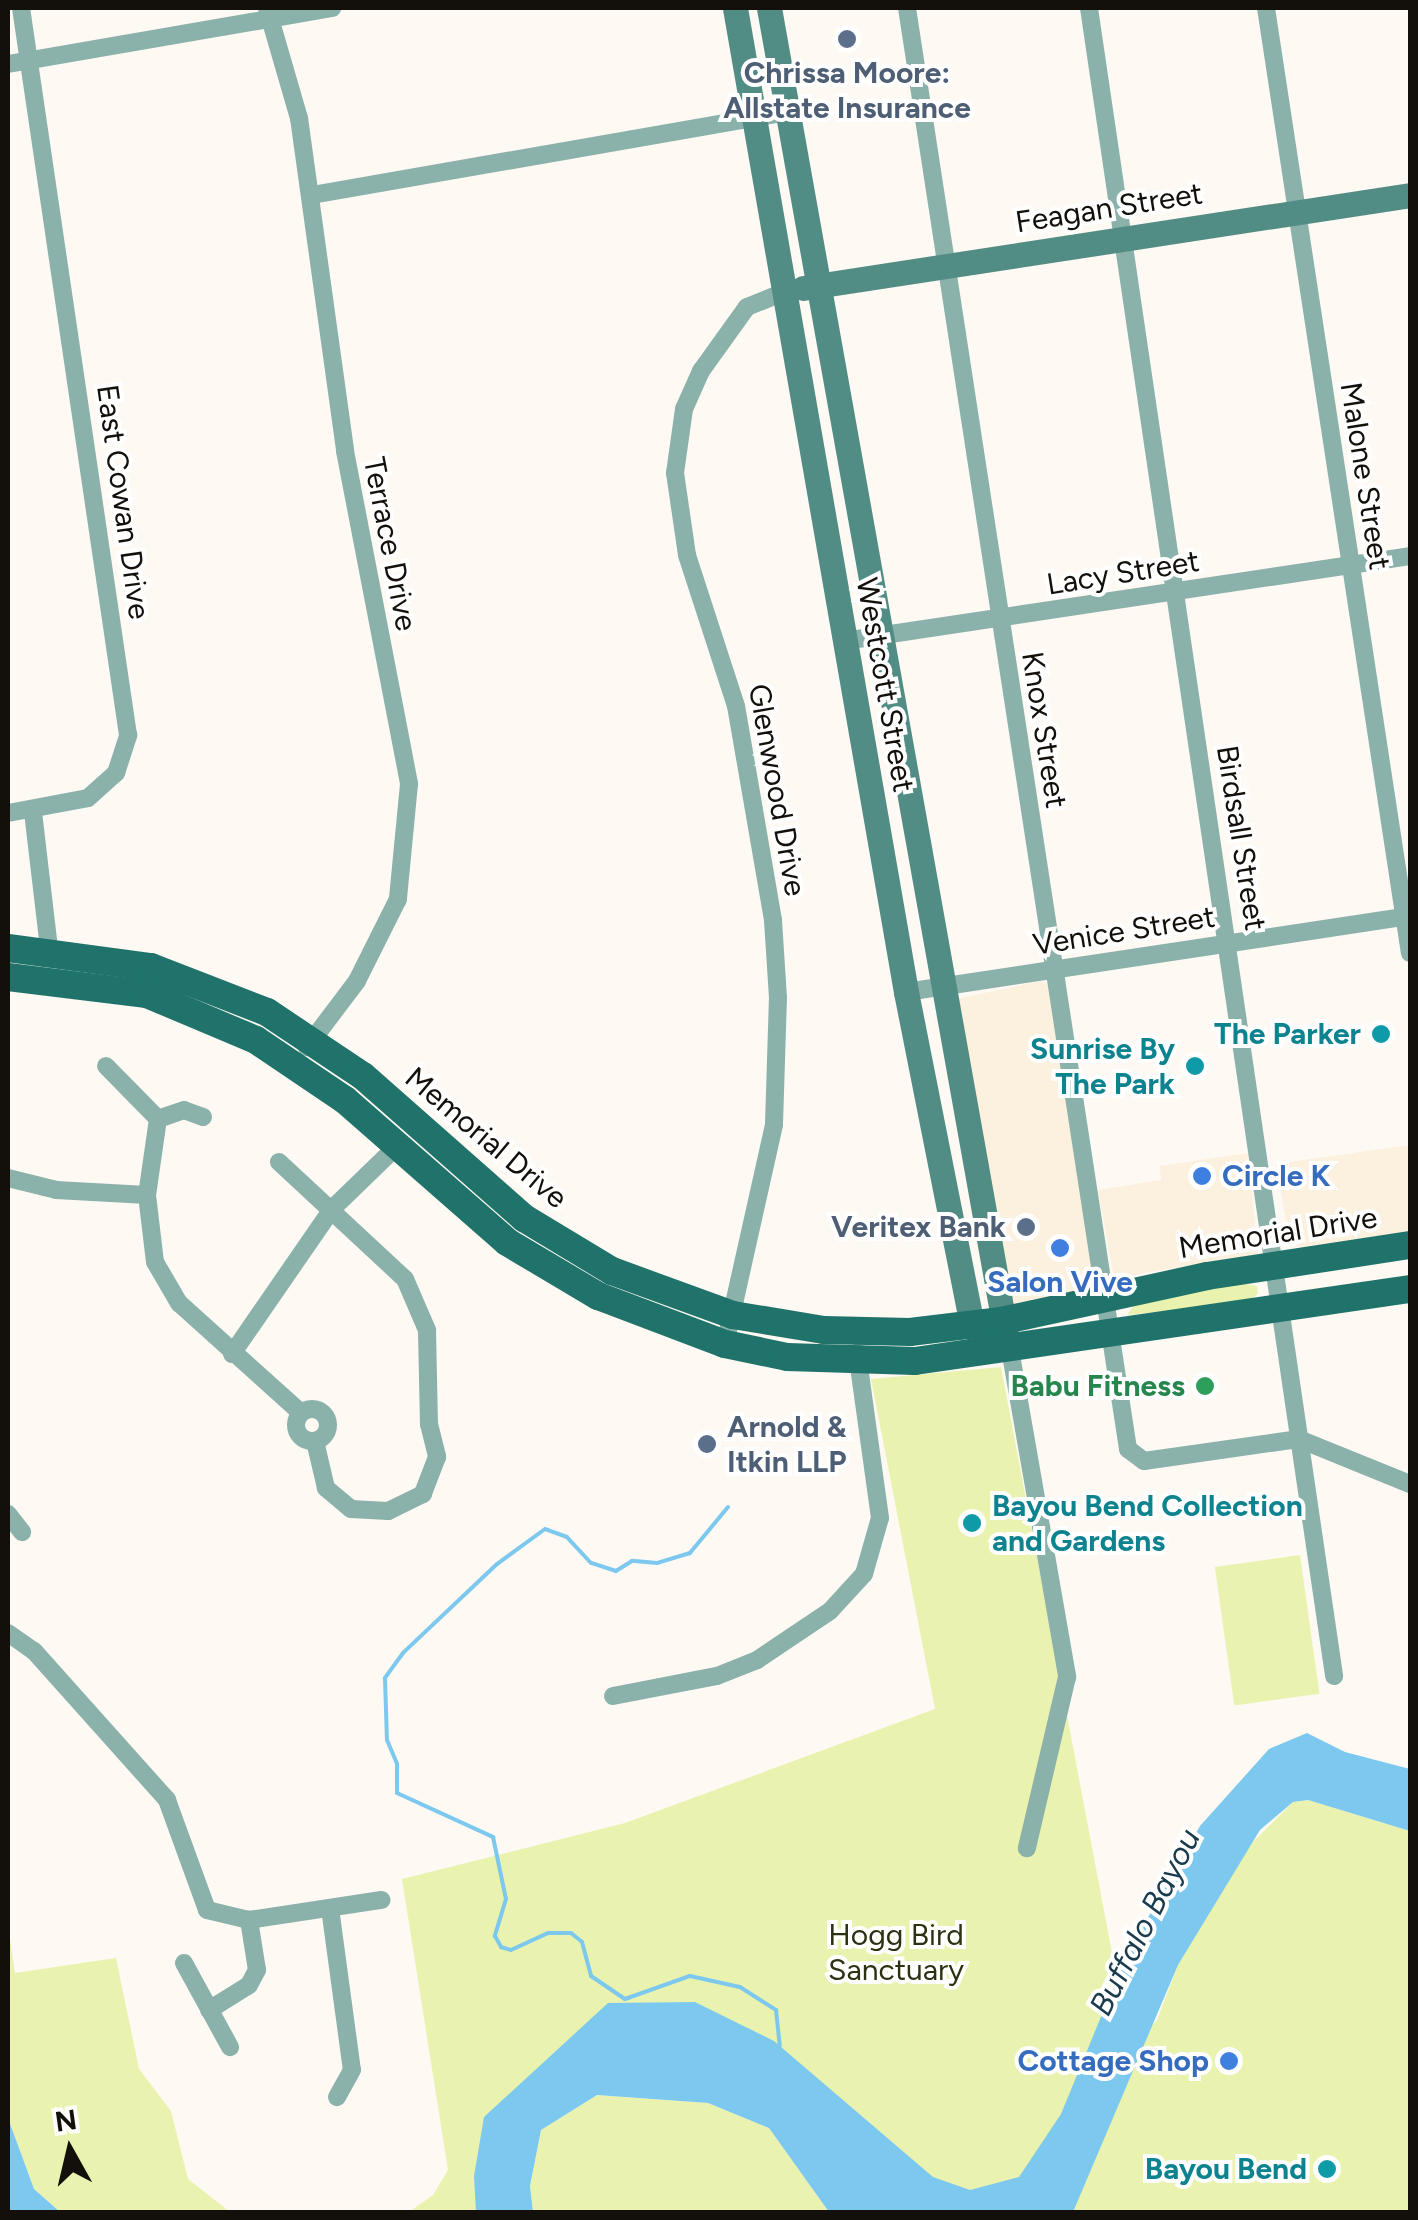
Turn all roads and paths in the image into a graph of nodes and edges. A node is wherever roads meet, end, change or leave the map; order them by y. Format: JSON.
{"nodes":[{"id":1,"x":22,"y":8,"type":"edge"},
{"id":2,"x":332,"y":8,"type":"edge"},
{"id":3,"x":735,"y":8,"type":"edge"},
{"id":4,"x":769,"y":8,"type":"edge"},
{"id":5,"x":907,"y":8,"type":"edge"},
{"id":6,"x":1089,"y":8,"type":"edge"},
{"id":7,"x":1266,"y":8,"type":"edge"},
{"id":8,"x":268,"y":13,"type":"edge"},
{"id":9,"x":30,"y":60,"type":"junction"},
{"id":10,"x":8,"y":64,"type":"edge"},
{"id":11,"x":786,"y":112,"type":"junction"},
{"id":12,"x":753,"y":118,"type":"junction"},
{"id":13,"x":312,"y":195,"type":"junction"},
{"id":14,"x":1410,"y":195,"type":"edge"},
{"id":15,"x":1298,"y":212,"type":"junction"},
{"id":16,"x":1123,"y":238,"type":"junction"},
{"id":17,"x":946,"y":266,"type":"junction"},
{"id":18,"x":818,"y":286,"type":"junction"},
{"id":19,"x":784,"y":292,"type":"junction"},
{"id":20,"x":1410,"y":556,"type":"edge"},
{"id":21,"x":1351,"y":565,"type":"junction"},
{"id":22,"x":1177,"y":593,"type":"junction"},
{"id":23,"x":999,"y":620,"type":"junction"},
{"id":24,"x":878,"y":636,"type":"junction"},
{"id":25,"x":844,"y":641,"type":"junction"},
{"id":26,"x":33,"y":812,"type":"junction"},
{"id":27,"x":8,"y":813,"type":"edge"},
{"id":28,"x":1408,"y":917,"type":"edge"},
{"id":29,"x":1230,"y":942,"type":"junction"},
{"id":30,"x":8,"y":948,"type":"edge"},
{"id":31,"x":49,"y":949,"type":"junction"},
{"id":32,"x":1410,"y":953,"type":"edge"},
{"id":33,"x":8,"y":964,"type":"edge"},
{"id":34,"x":1052,"y":970,"type":"junction"},
{"id":35,"x":8,"y":977,"type":"edge"},
{"id":36,"x":942,"y":986,"type":"junction"},
{"id":37,"x":906,"y":992,"type":"junction"},
{"id":38,"x":208,"y":1000,"type":"junction"},
{"id":39,"x":313,"y":1038,"type":"junction"},
{"id":40,"x":295,"y":1063,"type":"junction"},
{"id":41,"x":106,"y":1066,"type":"dead end"},
{"id":42,"x":203,"y":1117,"type":"dead end"},
{"id":43,"x":158,"y":1119,"type":"junction"},
{"id":44,"x":415,"y":1124,"type":"junction"},
{"id":45,"x":968,"y":1143,"type":"junction"},
{"id":46,"x":396,"y":1146,"type":"junction"},
{"id":47,"x":937,"y":1150,"type":"junction"},
{"id":48,"x":279,"y":1162,"type":"dead end"},
{"id":49,"x":8,"y":1178,"type":"edge"},
{"id":50,"x":147,"y":1195,"type":"junction"},
{"id":51,"x":332,"y":1210,"type":"junction"},
{"id":52,"x":1410,"y":1245,"type":"edge"},
{"id":53,"x":536,"y":1260,"type":"junction"},
{"id":54,"x":1278,"y":1265,"type":"junction"},
{"id":55,"x":623,"y":1275,"type":"junction"},
{"id":56,"x":1410,"y":1290,"type":"edge"},
{"id":57,"x":1104,"y":1299,"type":"junction"},
{"id":58,"x":1280,"y":1309,"type":"junction"},
{"id":59,"x":733,"y":1315,"type":"junction"},
{"id":60,"x":1002,"y":1322,"type":"junction"},
{"id":61,"x":972,"y":1326,"type":"junction"},
{"id":62,"x":858,"y":1333,"type":"junction"},
{"id":63,"x":1112,"y":1336,"type":"junction"},
{"id":64,"x":725,"y":1344,"type":"junction"},
{"id":65,"x":1010,"y":1350,"type":"junction"},
{"id":66,"x":232,"y":1354,"type":"junction"},
{"id":67,"x":857,"y":1362,"type":"junction"},
{"id":68,"x":300,"y":1413,"type":"junction"},
{"id":69,"x":1299,"y":1439,"type":"junction"},
{"id":70,"x":315,"y":1441,"type":"junction"},
{"id":71,"x":1410,"y":1484,"type":"edge"},
{"id":72,"x":8,"y":1514,"type":"edge"},
{"id":73,"x":22,"y":1532,"type":"dead end"},
{"id":74,"x":8,"y":1633,"type":"edge"},
{"id":75,"x":1334,"y":1676,"type":"dead end"},
{"id":76,"x":614,"y":1696,"type":"dead end"},
{"id":77,"x":1027,"y":1848,"type":"dead end"},
{"id":78,"x":381,"y":1900,"type":"dead end"},
{"id":79,"x":330,"y":1908,"type":"junction"},
{"id":80,"x":250,"y":1920,"type":"junction"},
{"id":81,"x":184,"y":1962,"type":"dead end"},
{"id":82,"x":209,"y":2010,"type":"junction"},
{"id":83,"x":230,"y":2048,"type":"dead end"},
{"id":84,"x":336,"y":2098,"type":"dead end"}],
"edges":[{"from":1,"to":9,"type":"street","name":"East Cowan Drive"},
{"from":2,"to":8,"type":"street"},
{"from":3,"to":12,"type":"main road","name":"Westcott Street"},
{"from":4,"to":11,"type":"main road","name":"Westcott Street"},
{"from":5,"to":17,"type":"street","name":"Knox Street"},
{"from":6,"to":16,"type":"street","name":"Birdsall Street"},
{"from":7,"to":15,"type":"street","name":"Malone Street"},
{"from":8,"to":9,"type":"street"},
{"from":8,"to":13,"type":"street","name":"Terrace Drive"},
{"from":9,"to":10,"type":"street"},
{"from":9,"to":26,"type":"street","name":"East Cowan Drive"},
{"from":11,"to":12,"type":"street"},
{"from":11,"to":18,"type":"main road","name":"Westcott Street"},
{"from":12,"to":13,"type":"street"},
{"from":12,"to":19,"type":"main road","name":"Westcott Street"},
{"from":13,"to":39,"type":"street","name":"Terrace Drive"},
{"from":14,"to":15,"type":"main road","name":"Feagan Street"},
{"from":15,"to":16,"type":"main road","name":"Feagan Street"},
{"from":15,"to":21,"type":"street","name":"Malone Street"},
{"from":16,"to":17,"type":"main road","name":"Feagan Street"},
{"from":16,"to":22,"type":"street","name":"Birdsall Street"},
{"from":17,"to":18,"type":"main road","name":"Feagan Street"},
{"from":17,"to":23,"type":"street","name":"Knox Street"},
{"from":18,"to":19,"type":"main road","name":"Feagan Street"},
{"from":18,"to":24,"type":"main road","name":"Westcott Street"},
{"from":19,"to":25,"type":"main road","name":"Westcott Street"},
{"from":19,"to":59,"type":"street","name":"Glenwood Drive"},
{"from":20,"to":21,"type":"street","name":"Lacy Street"},
{"from":21,"to":22,"type":"street","name":"Lacy Street"},
{"from":21,"to":28,"type":"street","name":"Malone Street"},
{"from":22,"to":23,"type":"street","name":"Lacy Street"},
{"from":22,"to":29,"type":"street","name":"Birdsall Street"},
{"from":23,"to":24,"type":"street","name":"Lacy Street"},
{"from":23,"to":34,"type":"street","name":"Knox Street"},
{"from":24,"to":25,"type":"street","name":"Lacy Street"},
{"from":24,"to":36,"type":"main road","name":"Westcott Street"},
{"from":25,"to":37,"type":"main road","name":"Westcott Street"},
{"from":26,"to":27,"type":"street","name":"East Cowan Drive"},
{"from":26,"to":31,"type":"street"},
{"from":28,"to":29,"type":"street","name":"Venice Street"},
{"from":28,"to":32,"type":"street","name":"Malone Street"},
{"from":29,"to":34,"type":"street","name":"Venice Street"},
{"from":29,"to":54,"type":"street","name":"Birdsall Street"},
{"from":30,"to":31,"type":"main road","name":"Memorial Drive"},
{"from":31,"to":33,"type":"main road"},
{"from":31,"to":38,"type":"main road","name":"Memorial Drive"},
{"from":34,"to":36,"type":"street","name":"Venice Street"},
{"from":34,"to":57,"type":"street","name":"Knox Street"},
{"from":35,"to":38,"type":"main road","name":"Memorial Drive"},
{"from":36,"to":37,"type":"street","name":"Venice Street"},
{"from":36,"to":45,"type":"main road","name":"Westcott Street"},
{"from":37,"to":47,"type":"main road","name":"Westcott Street"},
{"from":38,"to":39,"type":"main road","name":"Memorial Drive"},
{"from":38,"to":40,"type":"main road","name":"Memorial Drive"},
{"from":39,"to":40,"type":"street","name":"Terrace Drive"},
{"from":39,"to":44,"type":"main road","name":"Memorial Drive"},
{"from":40,"to":46,"type":"main road","name":"Memorial Drive"},
{"from":41,"to":43,"type":"street"},
{"from":42,"to":43,"type":"street"},
{"from":43,"to":50,"type":"street"},
{"from":44,"to":46,"type":"main road"},
{"from":44,"to":55,"type":"main road","name":"Memorial Drive"},
{"from":45,"to":47,"type":"main road"},
{"from":45,"to":60,"type":"main road","name":"Westcott Street"},
{"from":46,"to":51,"type":"street"},
{"from":46,"to":53,"type":"main road","name":"Memorial Drive"},
{"from":47,"to":61,"type":"main road","name":"Westcott Street"},
{"from":48,"to":51,"type":"street"},
{"from":49,"to":50,"type":"street"},
{"from":50,"to":66,"type":"street"},
{"from":51,"to":66,"type":"street"},
{"from":51,"to":70,"type":"street"},
{"from":52,"to":54,"type":"main road","name":"Memorial Drive"},
{"from":53,"to":55,"type":"main road"},
{"from":53,"to":64,"type":"main road","name":"Memorial Drive"},
{"from":54,"to":57,"type":"main road","name":"Memorial Drive"},
{"from":54,"to":58,"type":"street","name":"Birdsall Street"},
{"from":55,"to":59,"type":"main road","name":"Memorial Drive"},
{"from":56,"to":58,"type":"main road","name":"Memorial Drive"},
{"from":57,"to":60,"type":"main road","name":"Memorial Drive"},
{"from":57,"to":63,"type":"street","name":"Knox Street"},
{"from":58,"to":63,"type":"main road","name":"Memorial Drive"},
{"from":58,"to":69,"type":"street","name":"Birdsall Street"},
{"from":59,"to":62,"type":"main road","name":"Memorial Drive"},
{"from":59,"to":64,"type":"street","name":"Glenwood Drive"},
{"from":60,"to":61,"type":"main road","name":"Memorial Drive"},
{"from":60,"to":65,"type":"main road","name":"Westcott Street"},
{"from":61,"to":62,"type":"main road","name":"Memorial Drive"},
{"from":61,"to":65,"type":"main road"},
{"from":62,"to":67,"type":"street"},
{"from":63,"to":65,"type":"main road","name":"Memorial Drive"},
{"from":63,"to":69,"type":"street","name":"Knox Street"},
{"from":64,"to":67,"type":"main road","name":"Memorial Drive"},
{"from":65,"to":67,"type":"main road","name":"Memorial Drive"},
{"from":65,"to":77,"type":"street","name":"Westcott Street"},
{"from":66,"to":68,"type":"street"},
{"from":67,"to":76,"type":"street"},
{"from":68,"to":70,"type":"street"},
{"from":68,"to":70,"type":"street"},
{"from":69,"to":71,"type":"street"},
{"from":69,"to":75,"type":"street","name":"Birdsall Street"},
{"from":72,"to":73,"type":"street"},
{"from":74,"to":80,"type":"street"},
{"from":78,"to":79,"type":"street"},
{"from":79,"to":80,"type":"street"},
{"from":79,"to":84,"type":"street"},
{"from":80,"to":82,"type":"street"},
{"from":81,"to":82,"type":"street"},
{"from":82,"to":83,"type":"street"}]}
